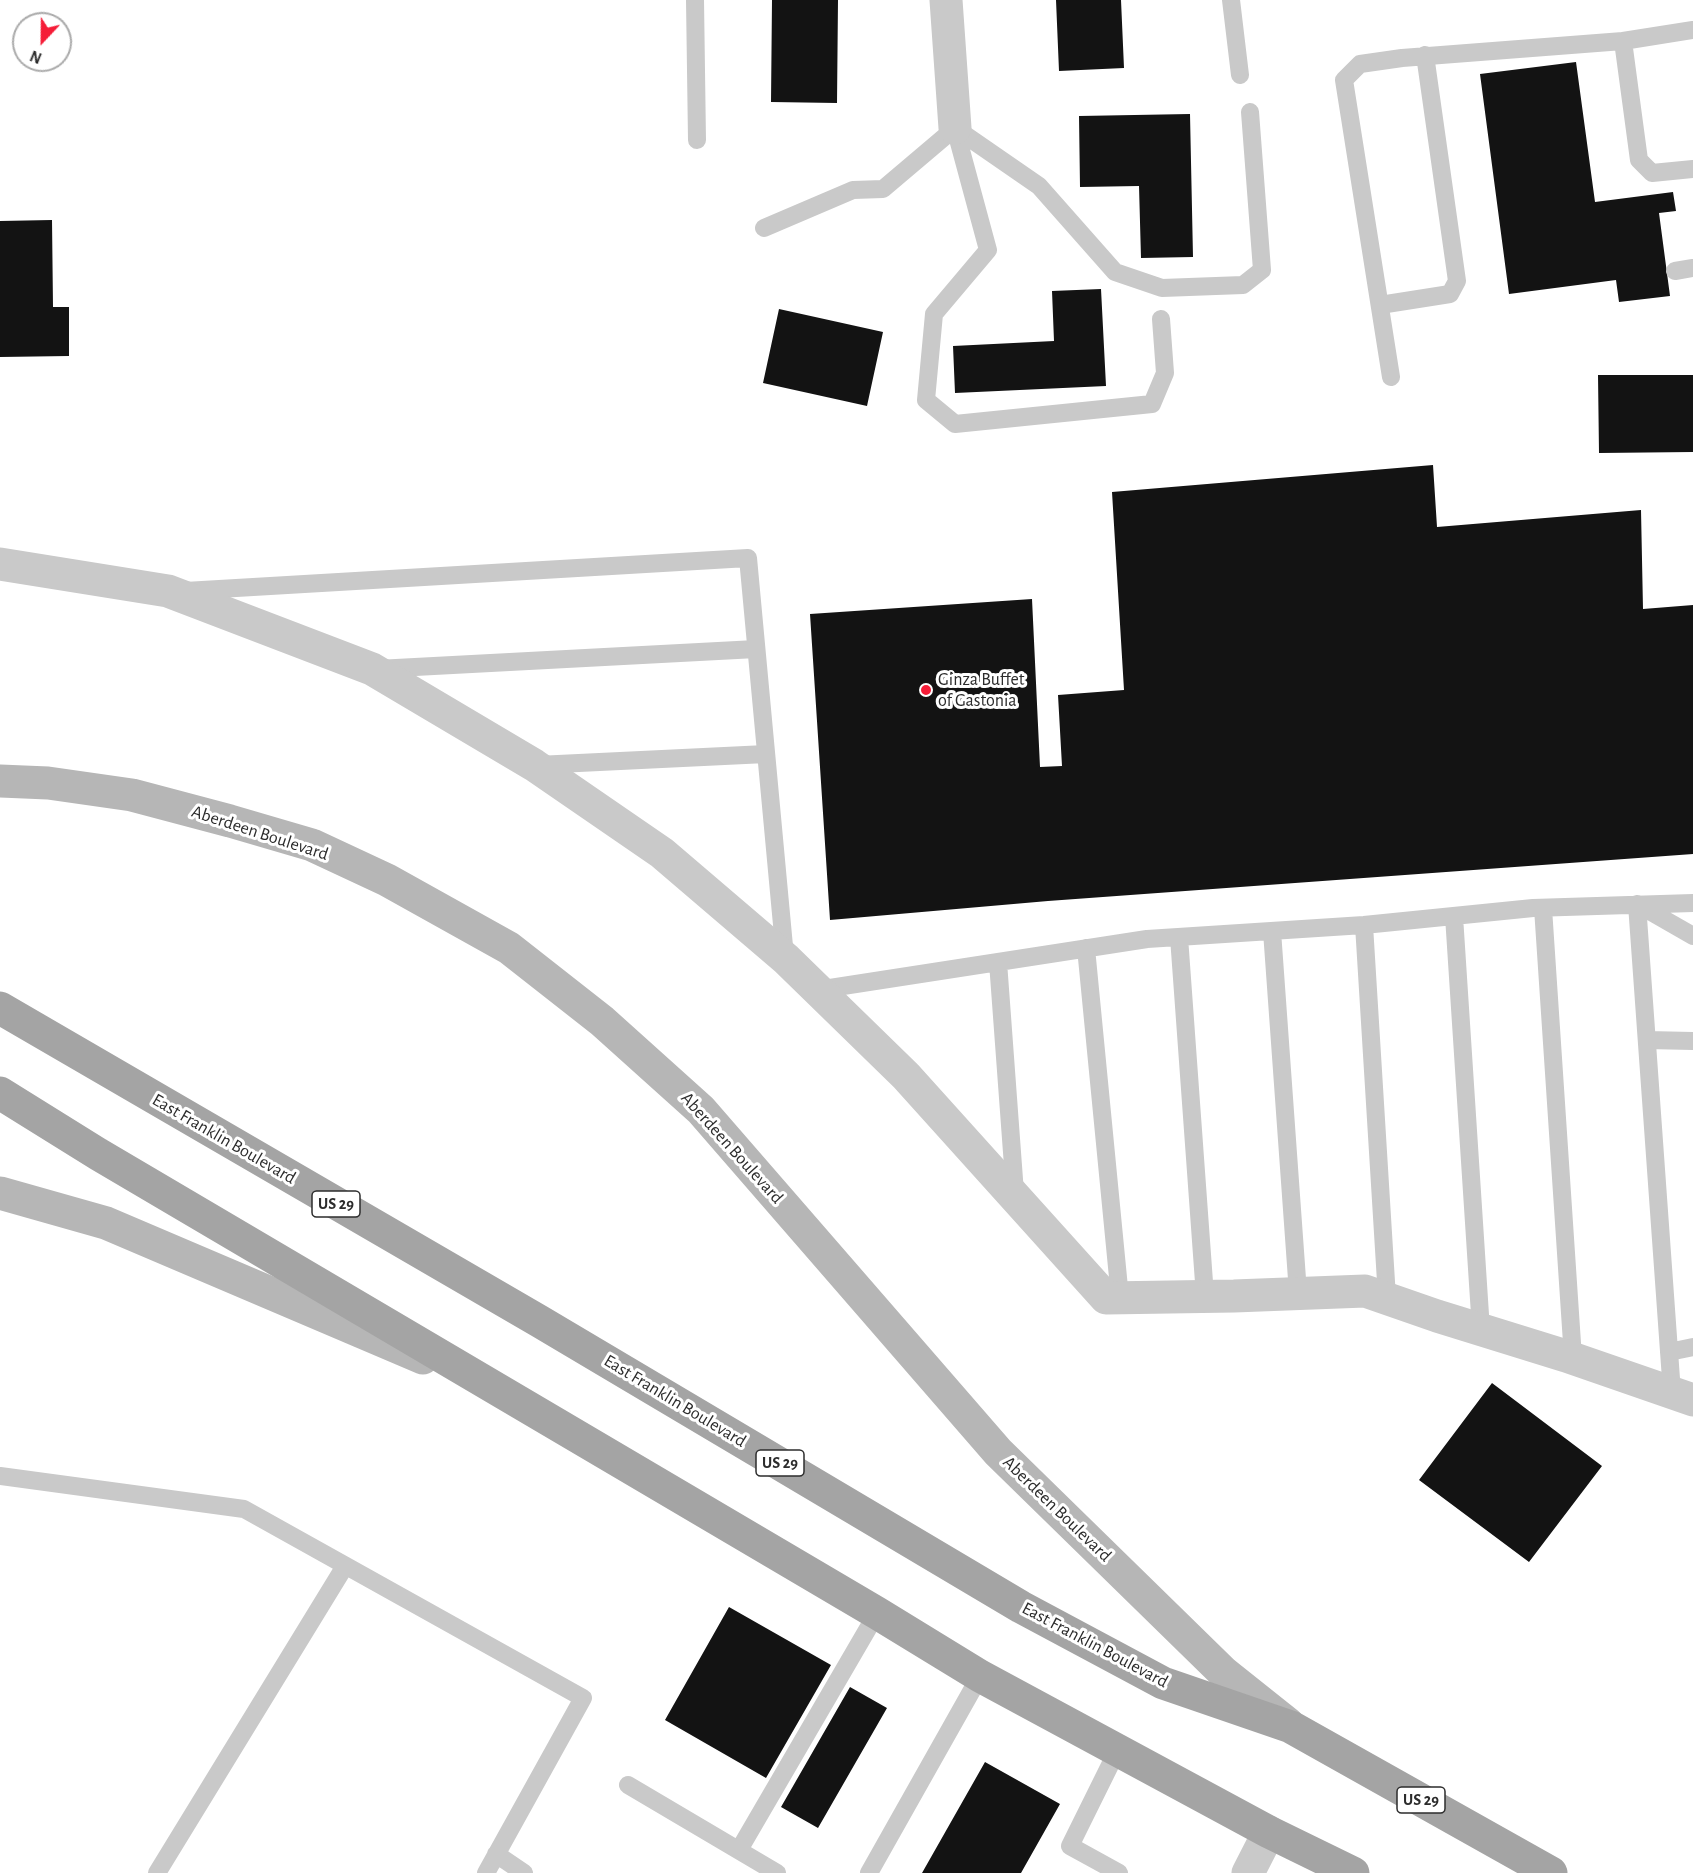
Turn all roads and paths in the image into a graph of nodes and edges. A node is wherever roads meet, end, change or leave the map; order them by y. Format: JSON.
{"nodes":[{"id":1,"x":695,"y":0,"type":"edge"},
{"id":2,"x":946,"y":0,"type":"edge"},
{"id":3,"x":1231,"y":0,"type":"edge"},
{"id":4,"x":1693,"y":30,"type":"edge"},
{"id":5,"x":1623,"y":41,"type":"junction"},
{"id":6,"x":1425,"y":56,"type":"junction"},
{"id":7,"x":1240,"y":75,"type":"dead end"},
{"id":8,"x":1250,"y":112,"type":"dead end"},
{"id":9,"x":955,"y":128,"type":"junction"},
{"id":10,"x":697,"y":140,"type":"dead end"},
{"id":11,"x":1693,"y":169,"type":"edge"},
{"id":12,"x":764,"y":228,"type":"dead end"},
{"id":13,"x":1693,"y":268,"type":"edge"},
{"id":14,"x":1675,"y":271,"type":"dead end"},
{"id":15,"x":1380,"y":305,"type":"junction"},
{"id":16,"x":1161,"y":319,"type":"dead end"},
{"id":17,"x":1391,"y":377,"type":"dead end"},
{"id":18,"x":0,"y":564,"type":"edge"},
{"id":19,"x":168,"y":591,"type":"junction"},
{"id":20,"x":756,"y":649,"type":"junction"},
{"id":21,"x":372,"y":669,"type":"junction"},
{"id":22,"x":766,"y":754,"type":"junction"},
{"id":23,"x":534,"y":765,"type":"junction"},
{"id":24,"x":0,"y":781,"type":"edge"},
{"id":25,"x":1693,"y":903,"type":"edge"},
{"id":26,"x":1637,"y":904,"type":"junction"},
{"id":27,"x":1543,"y":908,"type":"junction"},
{"id":28,"x":1454,"y":916,"type":"junction"},
{"id":29,"x":1364,"y":925,"type":"junction"},
{"id":30,"x":1272,"y":931,"type":"junction"},
{"id":31,"x":1693,"y":936,"type":"edge"},
{"id":32,"x":1179,"y":937,"type":"junction"},
{"id":33,"x":1086,"y":948,"type":"junction"},
{"id":34,"x":786,"y":959,"type":"junction"},
{"id":35,"x":998,"y":962,"type":"junction"},
{"id":36,"x":817,"y":990,"type":"junction"},
{"id":37,"x":0,"y":1008,"type":"edge"},
{"id":38,"x":1647,"y":1040,"type":"junction"},
{"id":39,"x":1693,"y":1041,"type":"edge"},
{"id":40,"x":0,"y":1093,"type":"edge"},
{"id":41,"x":0,"y":1193,"type":"edge"},
{"id":42,"x":1016,"y":1197,"type":"junction"},
{"id":43,"x":1298,"y":1293,"type":"junction"},
{"id":44,"x":1205,"y":1296,"type":"junction"},
{"id":45,"x":1120,"y":1298,"type":"junction"},
{"id":46,"x":1387,"y":1298,"type":"junction"},
{"id":47,"x":1481,"y":1330,"type":"junction"},
{"id":48,"x":1693,"y":1347,"type":"edge"},
{"id":49,"x":1669,"y":1352,"type":"junction"},
{"id":50,"x":1573,"y":1359,"type":"junction"},
{"id":51,"x":500,"y":1390,"type":"junction"},
{"id":52,"x":1682,"y":1396,"type":"edge"},
{"id":53,"x":0,"y":1476,"type":"edge"},
{"id":54,"x":345,"y":1566,"type":"junction"},
{"id":55,"x":877,"y":1612,"type":"junction"},
{"id":56,"x":980,"y":1676,"type":"junction"},
{"id":57,"x":1291,"y":1727,"type":"junction"},
{"id":58,"x":1117,"y":1751,"type":"junction"},
{"id":59,"x":628,"y":1785,"type":"dead end"},
{"id":60,"x":1269,"y":1832,"type":"junction"},
{"id":61,"x":739,"y":1851,"type":"junction"},
{"id":62,"x":496,"y":1854,"type":"junction"},
{"id":63,"x":157,"y":1873,"type":"edge"},
{"id":64,"x":486,"y":1873,"type":"edge"},
{"id":65,"x":524,"y":1873,"type":"edge"},
{"id":66,"x":777,"y":1873,"type":"edge"},
{"id":67,"x":869,"y":1873,"type":"edge"},
{"id":68,"x":1119,"y":1873,"type":"edge"},
{"id":69,"x":1248,"y":1873,"type":"edge"},
{"id":70,"x":1353,"y":1873,"type":"edge"},
{"id":71,"x":1551,"y":1873,"type":"edge"}],
"edges":[{"from":1,"to":10,"type":"lane"},
{"from":2,"to":9,"type":"street"},
{"from":3,"to":7,"type":"lane"},
{"from":4,"to":5,"type":"lane"},
{"from":5,"to":6,"type":"lane"},
{"from":5,"to":11,"type":"lane"},
{"from":6,"to":15,"type":"lane"},
{"from":6,"to":15,"type":"lane"},
{"from":8,"to":9,"type":"lane"},
{"from":9,"to":12,"type":"lane"},
{"from":9,"to":16,"type":"lane"},
{"from":13,"to":14,"type":"lane"},
{"from":15,"to":17,"type":"lane"},
{"from":18,"to":19,"type":"street"},
{"from":19,"to":20,"type":"lane"},
{"from":19,"to":21,"type":"street"},
{"from":20,"to":21,"type":"lane"},
{"from":20,"to":22,"type":"lane"},
{"from":21,"to":23,"type":"street"},
{"from":22,"to":23,"type":"lane"},
{"from":22,"to":34,"type":"lane"},
{"from":23,"to":34,"type":"street"},
{"from":24,"to":57,"type":"main road","name":"Aberdeen Boulevard"},
{"from":25,"to":26,"type":"lane"},
{"from":26,"to":27,"type":"lane"},
{"from":26,"to":31,"type":"lane"},
{"from":26,"to":38,"type":"lane"},
{"from":27,"to":28,"type":"lane"},
{"from":27,"to":50,"type":"lane"},
{"from":28,"to":29,"type":"lane"},
{"from":28,"to":47,"type":"lane"},
{"from":29,"to":30,"type":"lane"},
{"from":29,"to":46,"type":"lane"},
{"from":30,"to":32,"type":"lane"},
{"from":30,"to":43,"type":"lane"},
{"from":32,"to":33,"type":"lane"},
{"from":32,"to":44,"type":"lane"},
{"from":33,"to":35,"type":"lane"},
{"from":33,"to":45,"type":"lane"},
{"from":34,"to":36,"type":"street"},
{"from":35,"to":36,"type":"lane"},
{"from":35,"to":42,"type":"lane"},
{"from":36,"to":42,"type":"street"},
{"from":37,"to":57,"type":"main road","name":"East Franklin Boulevard","number":"US 29"},
{"from":38,"to":39,"type":"lane"},
{"from":38,"to":49,"type":"lane"},
{"from":40,"to":51,"type":"main road"},
{"from":41,"to":51,"type":"main road"},
{"from":42,"to":45,"type":"street"},
{"from":43,"to":44,"type":"street"},
{"from":43,"to":46,"type":"street"},
{"from":44,"to":45,"type":"street"},
{"from":46,"to":47,"type":"street"},
{"from":47,"to":50,"type":"street"},
{"from":48,"to":49,"type":"lane"},
{"from":49,"to":52,"type":"lane"},
{"from":50,"to":52,"type":"street"},
{"from":51,"to":55,"type":"main road"},
{"from":53,"to":54,"type":"lane"},
{"from":54,"to":62,"type":"lane"},
{"from":54,"to":63,"type":"lane"},
{"from":55,"to":56,"type":"main road"},
{"from":55,"to":61,"type":"lane"},
{"from":56,"to":58,"type":"main road"},
{"from":56,"to":67,"type":"lane"},
{"from":57,"to":71,"type":"main road","name":"East Franklin Boulevard","number":"US 29"},
{"from":58,"to":60,"type":"main road"},
{"from":58,"to":68,"type":"lane"},
{"from":59,"to":61,"type":"lane"},
{"from":60,"to":69,"type":"street"},
{"from":60,"to":70,"type":"main road"},
{"from":61,"to":66,"type":"lane"},
{"from":62,"to":64,"type":"lane"},
{"from":62,"to":65,"type":"lane"}]}
